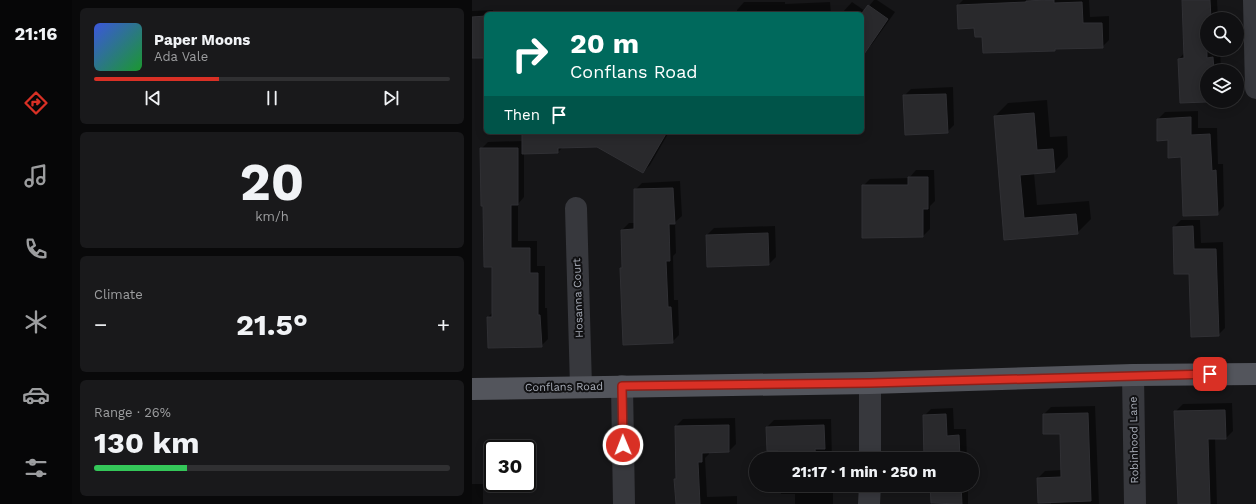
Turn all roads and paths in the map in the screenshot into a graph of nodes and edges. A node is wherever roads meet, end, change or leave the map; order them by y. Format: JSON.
{"nodes":[{"id":1,"x":1254,"y":0,"type":"edge"},
{"id":2,"x":1256,"y":88,"type":"edge"},
{"id":3,"x":576,"y":208,"type":"dead end"},
{"id":4,"x":1256,"y":374,"type":"edge"},
{"id":5,"x":1133,"y":375,"type":"junction"},
{"id":6,"x":870,"y":383,"type":"junction"},
{"id":7,"x":622,"y":386,"type":"junction"},
{"id":8,"x":580,"y":387,"type":"junction"},
{"id":9,"x":472,"y":389,"type":"edge"},
{"id":10,"x":870,"y":452,"type":"edge"},
{"id":11,"x":870,"y":492,"type":"edge"},
{"id":12,"x":624,"y":504,"type":"edge"},
{"id":13,"x":870,"y":504,"type":"edge"},
{"id":14,"x":1135,"y":504,"type":"edge"}],
"edges":[{"from":1,"to":2,"type":"street"},
{"from":3,"to":8,"type":"street","name":"Hosanna Court"},
{"from":4,"to":5,"type":"main road","name":"Conflans Road"},
{"from":5,"to":6,"type":"main road","name":"Conflans Road"},
{"from":5,"to":14,"type":"street","name":"Robinhood Lane"},
{"from":6,"to":7,"type":"main road","name":"Conflans Road"},
{"from":6,"to":10,"type":"street"},
{"from":7,"to":8,"type":"main road","name":"Conflans Road"},
{"from":7,"to":12,"type":"street"},
{"from":8,"to":9,"type":"main road","name":"Conflans Road"},
{"from":11,"to":13,"type":"street"}]}
